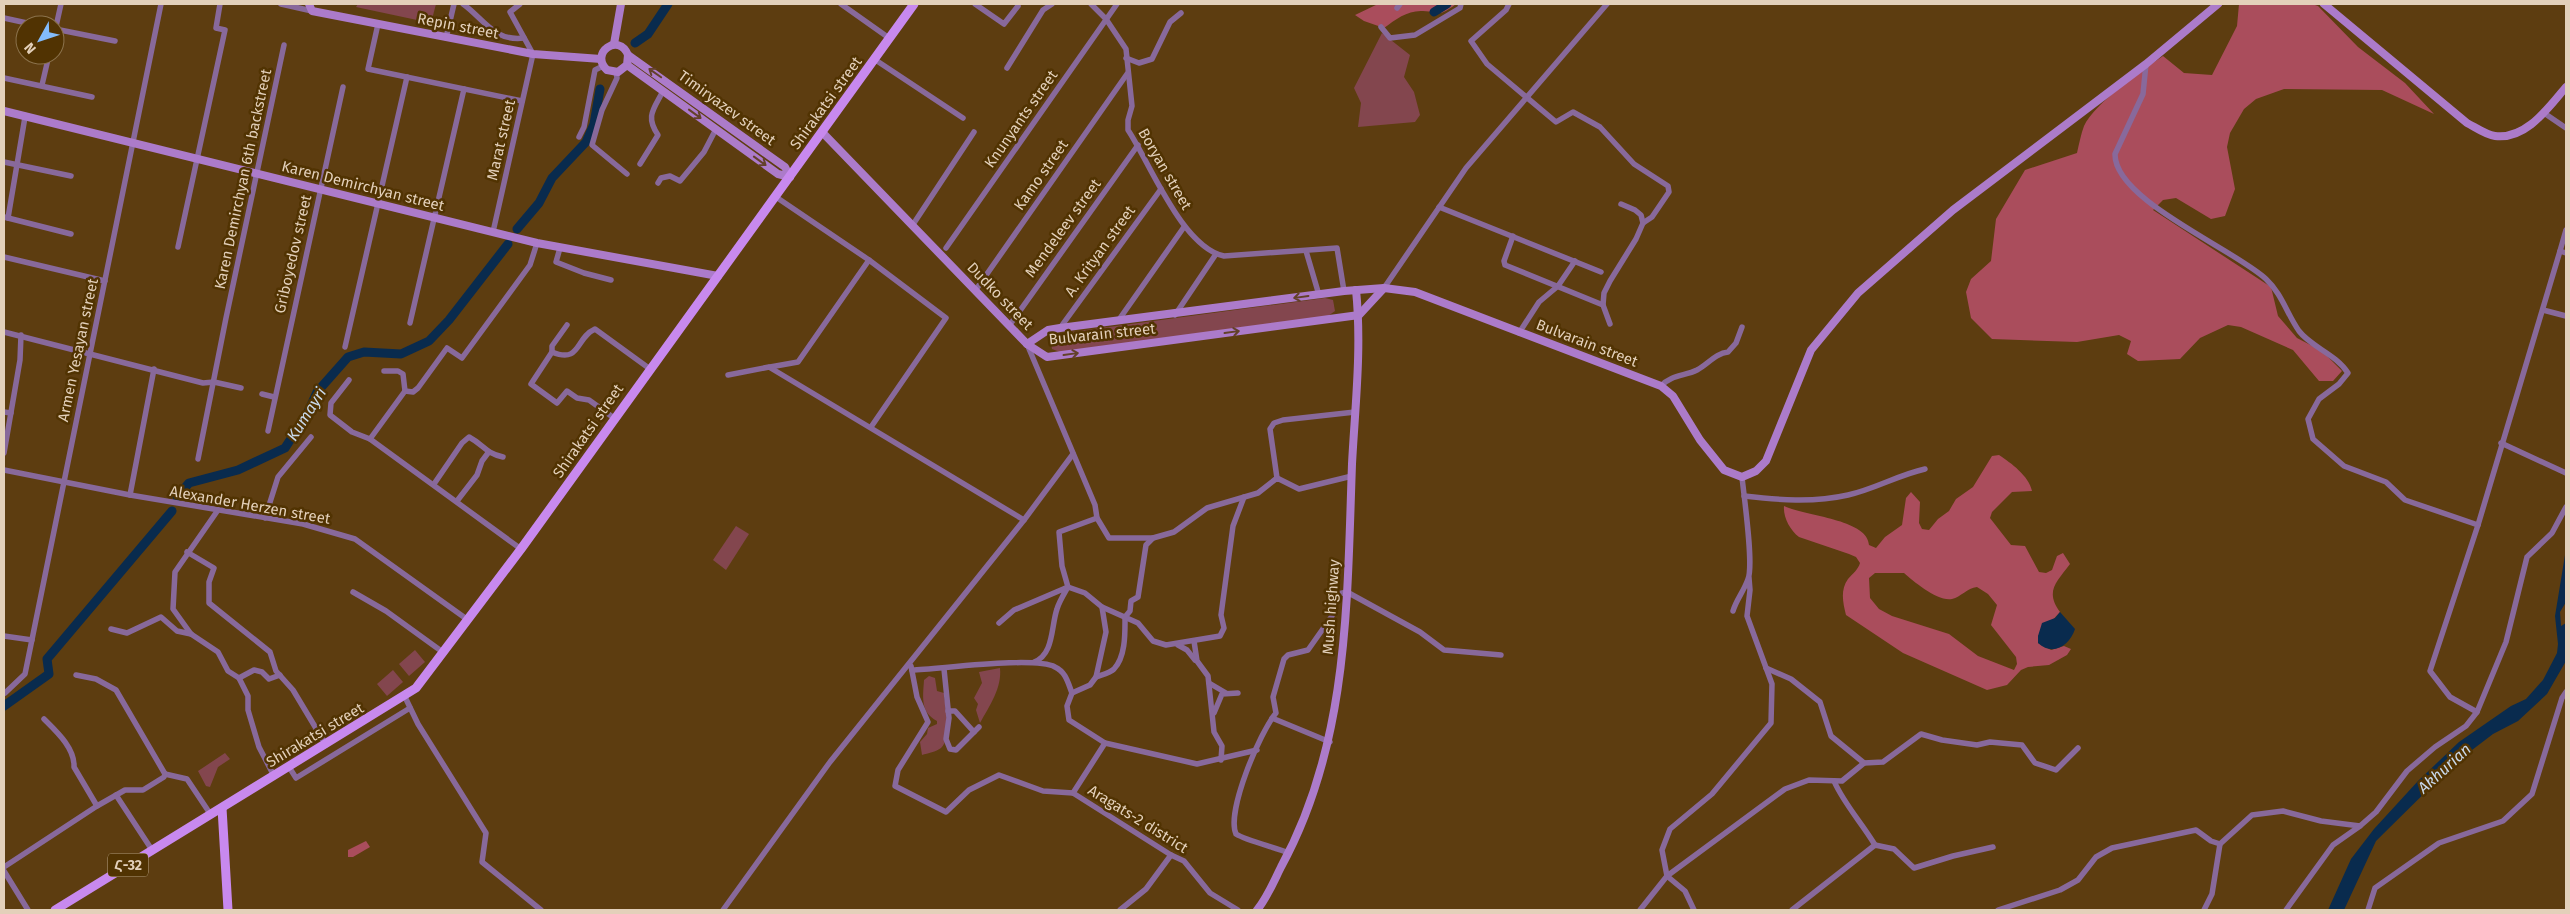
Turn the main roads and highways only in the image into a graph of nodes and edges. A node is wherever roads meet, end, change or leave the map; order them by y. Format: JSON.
{"nodes":[{"id":1,"x":911,"y":5,"type":"edge"},
{"id":2,"x":222,"y":808,"type":"junction"},
{"id":3,"x":55,"y":910,"type":"edge"},
{"id":4,"x":228,"y":910,"type":"edge"}],
"edges":[{"from":1,"to":2,"type":"main road","name":"Shirakatsi street"},
{"from":2,"to":3,"type":"main road","number":"Հ-32"},
{"from":2,"to":4,"type":"main road"}]}
